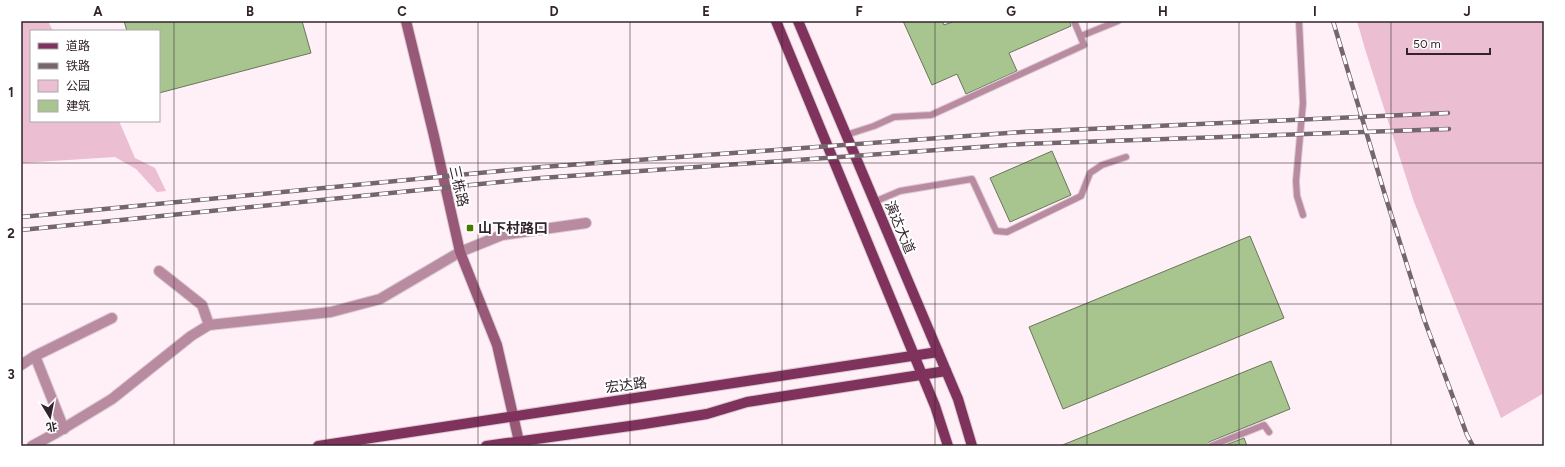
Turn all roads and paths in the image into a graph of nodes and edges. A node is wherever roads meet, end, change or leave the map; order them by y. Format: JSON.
{"nodes":[{"id":1,"x":406,"y":21,"type":"edge"},
{"id":2,"x":776,"y":21,"type":"edge"},
{"id":3,"x":798,"y":21,"type":"edge"},
{"id":4,"x":1074,"y":21,"type":"edge"},
{"id":5,"x":1118,"y":21,"type":"edge"},
{"id":6,"x":1299,"y":21,"type":"edge"},
{"id":7,"x":1081,"y":36,"type":"junction"},
{"id":8,"x":846,"y":135,"type":"junction"},
{"id":9,"x":1126,"y":157,"type":"dead end"},
{"id":10,"x":874,"y":202,"type":"junction"},
{"id":11,"x":1303,"y":215,"type":"dead end"},
{"id":12,"x":586,"y":223,"type":"dead end"},
{"id":13,"x":460,"y":252,"type":"junction"},
{"id":14,"x":159,"y":271,"type":"dead end"},
{"id":15,"x":112,"y":318,"type":"dead end"},
{"id":16,"x":209,"y":325,"type":"junction"},
{"id":17,"x":938,"y":352,"type":"junction"},
{"id":18,"x":35,"y":356,"type":"junction"},
{"id":19,"x":915,"y":356,"type":"junction"},
{"id":20,"x":21,"y":365,"type":"edge"},
{"id":21,"x":946,"y":371,"type":"junction"},
{"id":22,"x":922,"y":375,"type":"junction"},
{"id":23,"x":514,"y":416,"type":"junction"},
{"id":24,"x":64,"y":429,"type":"junction"},
{"id":25,"x":1269,"y":432,"type":"dead end"},
{"id":26,"x":519,"y":444,"type":"edge"},
{"id":27,"x":32,"y":446,"type":"edge"},
{"id":28,"x":318,"y":446,"type":"edge"},
{"id":29,"x":486,"y":446,"type":"edge"},
{"id":30,"x":948,"y":446,"type":"edge"},
{"id":31,"x":972,"y":446,"type":"edge"},
{"id":32,"x":1211,"y":446,"type":"edge"}],
"edges":[{"from":1,"to":13,"type":"main road","name":"三栋路"},
{"from":2,"to":19,"type":"main road"},
{"from":3,"to":8,"type":"main road","name":"演达大道"},
{"from":4,"to":7,"type":"lane"},
{"from":5,"to":7,"type":"lane"},
{"from":6,"to":11,"type":"lane"},
{"from":7,"to":8,"type":"lane"},
{"from":8,"to":10,"type":"main road","name":"演达大道"},
{"from":9,"to":10,"type":"lane"},
{"from":10,"to":17,"type":"main road","name":"演达大道"},
{"from":12,"to":13,"type":"street"},
{"from":13,"to":16,"type":"street"},
{"from":13,"to":23,"type":"main road","name":"三栋路"},
{"from":14,"to":16,"type":"street"},
{"from":15,"to":18,"type":"street"},
{"from":16,"to":24,"type":"street"},
{"from":17,"to":19,"type":"main road","name":"宏达路"},
{"from":17,"to":21,"type":"main road","name":"演达大道"},
{"from":18,"to":20,"type":"street"},
{"from":18,"to":24,"type":"street"},
{"from":19,"to":22,"type":"main road"},
{"from":19,"to":23,"type":"main road","name":"宏达路"},
{"from":21,"to":22,"type":"main road"},
{"from":21,"to":31,"type":"main road","name":"演达大道"},
{"from":22,"to":26,"type":"main road"},
{"from":22,"to":30,"type":"main road"},
{"from":23,"to":26,"type":"main road","name":"三栋路"},
{"from":23,"to":28,"type":"main road","name":"宏达路"},
{"from":24,"to":27,"type":"street"},
{"from":25,"to":32,"type":"lane"},
{"from":26,"to":29,"type":"main road"}]}
